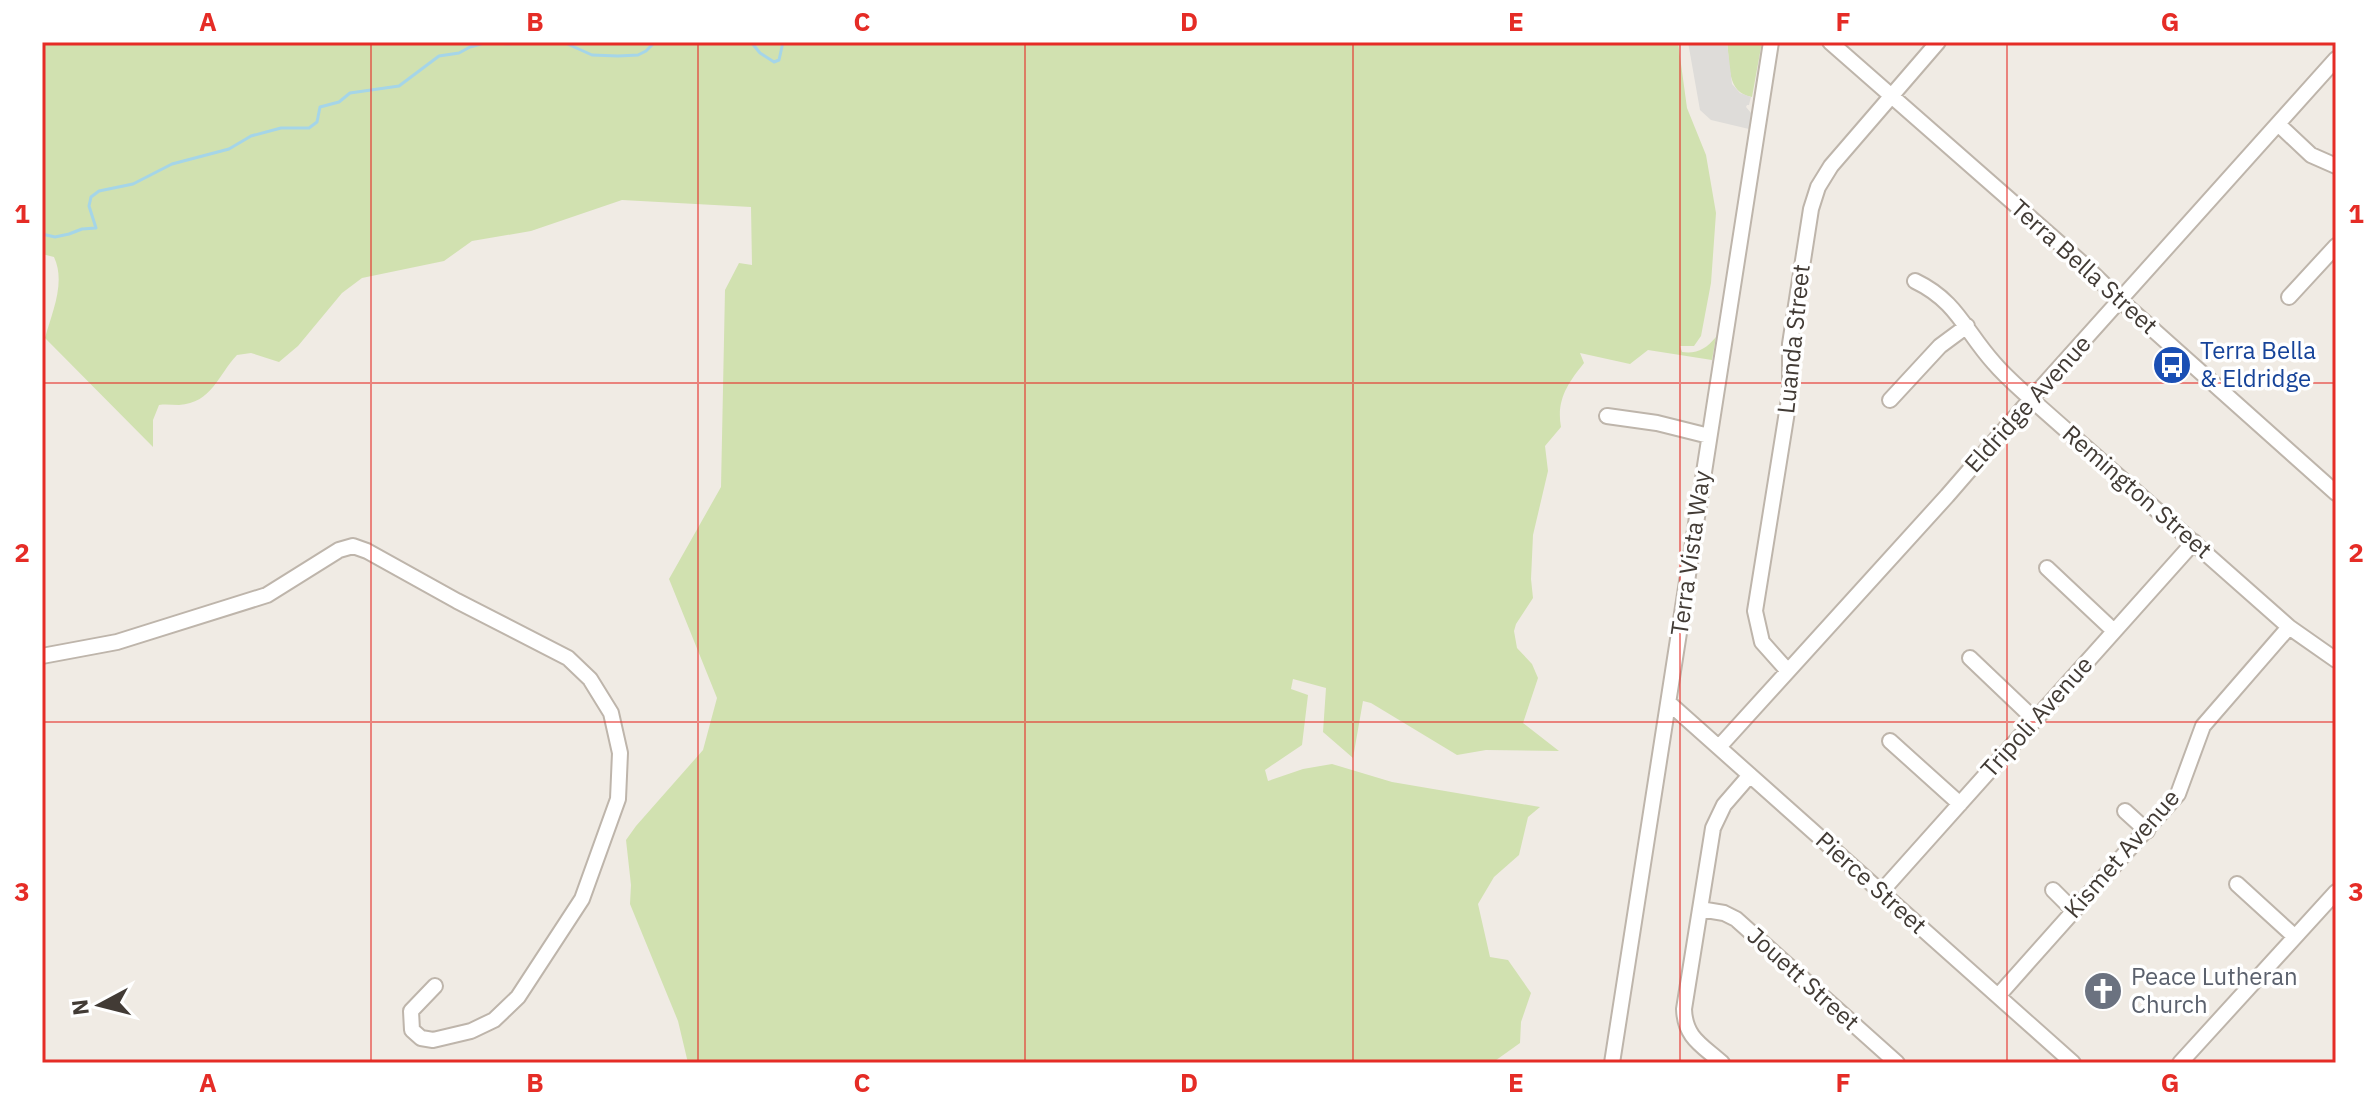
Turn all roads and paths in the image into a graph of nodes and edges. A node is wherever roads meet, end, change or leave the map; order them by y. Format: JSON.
{"nodes":[{"id":1,"x":1771,"y":42,"type":"edge"},
{"id":2,"x":1830,"y":42,"type":"edge"},
{"id":3,"x":1938,"y":42,"type":"edge"},
{"id":4,"x":2336,"y":59,"type":"edge"},
{"id":5,"x":1891,"y":95,"type":"junction"},
{"id":6,"x":2278,"y":124,"type":"junction"},
{"id":7,"x":2336,"y":166,"type":"edge"},
{"id":8,"x":2336,"y":246,"type":"edge"},
{"id":9,"x":1915,"y":281,"type":"dead end"},
{"id":10,"x":2289,"y":297,"type":"dead end"},
{"id":11,"x":2121,"y":301,"type":"junction"},
{"id":12,"x":1967,"y":326,"type":"junction"},
{"id":13,"x":2031,"y":399,"type":"junction"},
{"id":14,"x":1890,"y":400,"type":"dead end"},
{"id":15,"x":1607,"y":416,"type":"dead end"},
{"id":16,"x":1709,"y":436,"type":"junction"},
{"id":17,"x":2336,"y":493,"type":"edge"},
{"id":18,"x":2194,"y":542,"type":"junction"},
{"id":19,"x":2047,"y":568,"type":"dead end"},
{"id":20,"x":2289,"y":627,"type":"junction"},
{"id":21,"x":2114,"y":631,"type":"junction"},
{"id":22,"x":42,"y":656,"type":"edge"},
{"id":23,"x":1970,"y":658,"type":"dead end"},
{"id":24,"x":2336,"y":660,"type":"edge"},
{"id":25,"x":1787,"y":670,"type":"junction"},
{"id":26,"x":1669,"y":703,"type":"junction"},
{"id":27,"x":2035,"y":720,"type":"junction"},
{"id":28,"x":1890,"y":741,"type":"dead end"},
{"id":29,"x":1719,"y":747,"type":"junction"},
{"id":30,"x":1750,"y":775,"type":"junction"},
{"id":31,"x":1960,"y":804,"type":"junction"},
{"id":32,"x":2125,"y":811,"type":"dead end"},
{"id":33,"x":2147,"y":831,"type":"junction"},
{"id":34,"x":2237,"y":884,"type":"dead end"},
{"id":35,"x":2053,"y":890,"type":"dead end"},
{"id":36,"x":1881,"y":892,"type":"junction"},
{"id":37,"x":2336,"y":892,"type":"edge"},
{"id":38,"x":1700,"y":909,"type":"junction"},
{"id":39,"x":2073,"y":910,"type":"junction"},
{"id":40,"x":2294,"y":936,"type":"junction"},
{"id":41,"x":435,"y":986,"type":"dead end"},
{"id":42,"x":1998,"y":996,"type":"junction"},
{"id":43,"x":1612,"y":1063,"type":"edge"},
{"id":44,"x":1722,"y":1063,"type":"edge"},
{"id":45,"x":1897,"y":1063,"type":"edge"},
{"id":46,"x":2073,"y":1063,"type":"edge"},
{"id":47,"x":2180,"y":1063,"type":"edge"}],
"edges":[{"from":1,"to":16,"type":"street","name":"Terra Vista Way"},
{"from":2,"to":5,"type":"street","name":"Terra Bella Street"},
{"from":3,"to":5,"type":"street","name":"Luanda Street"},
{"from":4,"to":6,"type":"street","name":"Eldridge Avenue"},
{"from":5,"to":11,"type":"street","name":"Terra Bella Street"},
{"from":5,"to":25,"type":"street","name":"Luanda Street"},
{"from":6,"to":7,"type":"street"},
{"from":6,"to":11,"type":"street","name":"Eldridge Avenue"},
{"from":8,"to":10,"type":"street"},
{"from":9,"to":12,"type":"street","name":"Remington Street"},
{"from":11,"to":13,"type":"street","name":"Eldridge Avenue"},
{"from":11,"to":17,"type":"street","name":"Terra Bella Street"},
{"from":12,"to":13,"type":"street","name":"Remington Street"},
{"from":12,"to":14,"type":"street"},
{"from":13,"to":18,"type":"street","name":"Remington Street"},
{"from":13,"to":25,"type":"street","name":"Eldridge Avenue"},
{"from":15,"to":16,"type":"street"},
{"from":16,"to":26,"type":"street","name":"Terra Vista Way"},
{"from":18,"to":20,"type":"street","name":"Remington Street"},
{"from":18,"to":21,"type":"street","name":"Tripoli Avenue"},
{"from":19,"to":21,"type":"street"},
{"from":20,"to":24,"type":"street","name":"Remington Street"},
{"from":20,"to":33,"type":"street","name":"Kismet Avenue"},
{"from":21,"to":27,"type":"street","name":"Tripoli Avenue"},
{"from":22,"to":41,"type":"street"},
{"from":23,"to":27,"type":"street"},
{"from":25,"to":29,"type":"street","name":"Eldridge Avenue"},
{"from":26,"to":29,"type":"street","name":"Pierce Street"},
{"from":26,"to":43,"type":"street","name":"Terra Vista Way"},
{"from":27,"to":31,"type":"street","name":"Tripoli Avenue"},
{"from":28,"to":31,"type":"street"},
{"from":29,"to":30,"type":"street","name":"Pierce Street"},
{"from":30,"to":36,"type":"street","name":"Pierce Street"},
{"from":30,"to":38,"type":"street"},
{"from":31,"to":36,"type":"street","name":"Tripoli Avenue"},
{"from":32,"to":33,"type":"street"},
{"from":33,"to":39,"type":"street","name":"Kismet Avenue"},
{"from":34,"to":40,"type":"street"},
{"from":35,"to":39,"type":"street"},
{"from":36,"to":42,"type":"street","name":"Pierce Street"},
{"from":37,"to":40,"type":"street"},
{"from":38,"to":44,"type":"street"},
{"from":38,"to":45,"type":"street","name":"Jouett Street"},
{"from":39,"to":42,"type":"street","name":"Kismet Avenue"},
{"from":40,"to":47,"type":"street"},
{"from":42,"to":46,"type":"street","name":"Pierce Street"}]}
